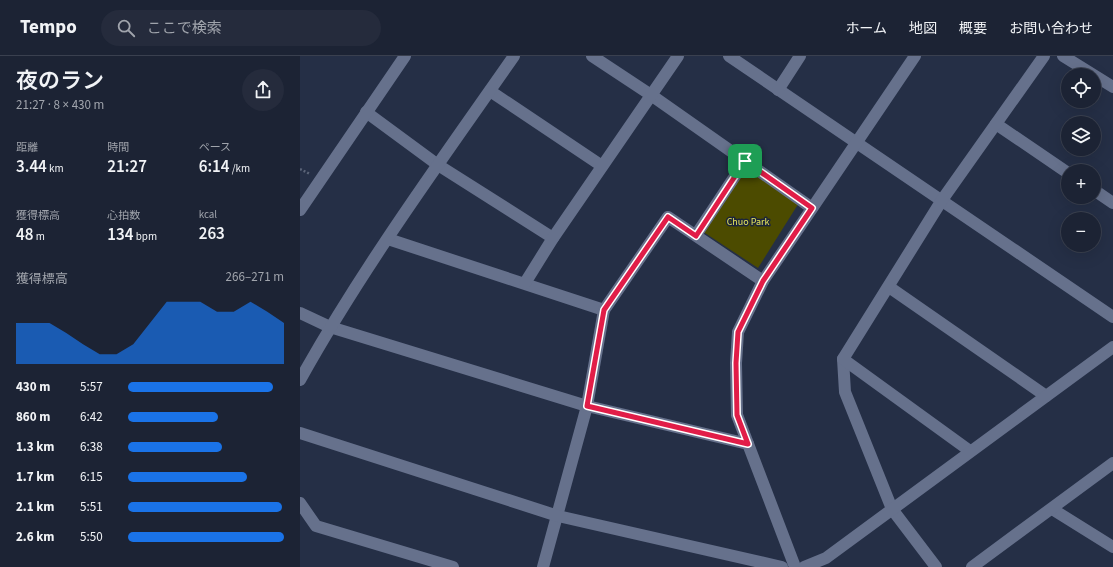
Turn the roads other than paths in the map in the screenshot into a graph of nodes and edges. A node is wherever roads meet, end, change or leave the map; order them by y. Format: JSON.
{"nodes":[{"id":1,"x":405,"y":56,"type":"edge"},
{"id":2,"x":514,"y":56,"type":"edge"},
{"id":3,"x":592,"y":56,"type":"edge"},
{"id":4,"x":678,"y":56,"type":"edge"},
{"id":5,"x":728,"y":56,"type":"edge"},
{"id":6,"x":800,"y":56,"type":"edge"},
{"id":7,"x":915,"y":56,"type":"edge"},
{"id":8,"x":1044,"y":56,"type":"edge"},
{"id":9,"x":1064,"y":56,"type":"edge"},
{"id":10,"x":1113,"y":87,"type":"edge"},
{"id":11,"x":778,"y":90,"type":"junction"},
{"id":12,"x":490,"y":91,"type":"junction"},
{"id":13,"x":651,"y":95,"type":"junction"},
{"id":14,"x":366,"y":112,"type":"junction"},
{"id":15,"x":996,"y":124,"type":"junction"},
{"id":16,"x":856,"y":143,"type":"junction"},
{"id":17,"x":745,"y":161,"type":"junction"},
{"id":18,"x":438,"y":165,"type":"junction"},
{"id":19,"x":602,"y":166,"type":"junction"},
{"id":20,"x":1061,"y":168,"type":"edge"},
{"id":21,"x":1101,"y":195,"type":"edge"},
{"id":22,"x":942,"y":200,"type":"junction"},
{"id":23,"x":1113,"y":203,"type":"edge"},
{"id":24,"x":812,"y":208,"type":"junction"},
{"id":25,"x":300,"y":210,"type":"edge"},
{"id":26,"x":696,"y":236,"type":"junction"},
{"id":27,"x":553,"y":238,"type":"junction"},
{"id":28,"x":388,"y":239,"type":"junction"},
{"id":29,"x":763,"y":281,"type":"junction"},
{"id":30,"x":525,"y":283,"type":"junction"},
{"id":31,"x":889,"y":288,"type":"junction"},
{"id":32,"x":604,"y":310,"type":"junction"},
{"id":33,"x":300,"y":313,"type":"edge"},
{"id":34,"x":1113,"y":317,"type":"edge"},
{"id":35,"x":330,"y":326,"type":"junction"},
{"id":36,"x":1113,"y":347,"type":"edge"},
{"id":37,"x":843,"y":359,"type":"junction"},
{"id":38,"x":300,"y":380,"type":"edge"},
{"id":39,"x":1046,"y":396,"type":"junction"},
{"id":40,"x":587,"y":406,"type":"junction"},
{"id":41,"x":300,"y":432,"type":"edge"},
{"id":42,"x":748,"y":444,"type":"junction"},
{"id":43,"x":970,"y":451,"type":"junction"},
{"id":44,"x":1113,"y":463,"type":"edge"},
{"id":45,"x":300,"y":503,"type":"edge"},
{"id":46,"x":892,"y":509,"type":"junction"},
{"id":47,"x":1052,"y":509,"type":"junction"},
{"id":48,"x":558,"y":516,"type":"junction"},
{"id":49,"x":1113,"y":547,"type":"edge"},
{"id":50,"x":453,"y":567,"type":"edge"},
{"id":51,"x":543,"y":567,"type":"edge"},
{"id":52,"x":782,"y":567,"type":"edge"},
{"id":53,"x":795,"y":567,"type":"edge"},
{"id":54,"x":804,"y":567,"type":"edge"},
{"id":55,"x":936,"y":567,"type":"edge"},
{"id":56,"x":972,"y":567,"type":"edge"}],
"edges":[{"from":1,"to":14,"type":"street"},
{"from":2,"to":12,"type":"street"},
{"from":3,"to":13,"type":"street"},
{"from":4,"to":13,"type":"street"},
{"from":5,"to":11,"type":"street"},
{"from":6,"to":11,"type":"street"},
{"from":7,"to":16,"type":"street"},
{"from":8,"to":15,"type":"street"},
{"from":9,"to":10,"type":"street"},
{"from":11,"to":16,"type":"street"},
{"from":12,"to":18,"type":"street"},
{"from":12,"to":19,"type":"street"},
{"from":13,"to":17,"type":"street"},
{"from":13,"to":19,"type":"street"},
{"from":14,"to":18,"type":"street"},
{"from":14,"to":25,"type":"street"},
{"from":15,"to":20,"type":"street"},
{"from":15,"to":22,"type":"street"},
{"from":16,"to":22,"type":"street"},
{"from":16,"to":24,"type":"street"},
{"from":17,"to":24,"type":"street"},
{"from":17,"to":26,"type":"street"},
{"from":18,"to":27,"type":"street"},
{"from":18,"to":28,"type":"street"},
{"from":19,"to":27,"type":"street"},
{"from":21,"to":23,"type":"street"},
{"from":22,"to":31,"type":"street"},
{"from":22,"to":34,"type":"street"},
{"from":24,"to":29,"type":"street"},
{"from":26,"to":29,"type":"street"},
{"from":26,"to":32,"type":"street"},
{"from":27,"to":30,"type":"street"},
{"from":28,"to":30,"type":"street"},
{"from":28,"to":35,"type":"street"},
{"from":29,"to":42,"type":"street"},
{"from":30,"to":32,"type":"street"},
{"from":31,"to":37,"type":"street"},
{"from":31,"to":39,"type":"street"},
{"from":32,"to":40,"type":"street"},
{"from":33,"to":35,"type":"street"},
{"from":35,"to":38,"type":"street"},
{"from":35,"to":40,"type":"street"},
{"from":36,"to":39,"type":"street"},
{"from":37,"to":43,"type":"street"},
{"from":37,"to":46,"type":"street"},
{"from":39,"to":43,"type":"street"},
{"from":40,"to":42,"type":"street"},
{"from":40,"to":48,"type":"street"},
{"from":41,"to":48,"type":"street"},
{"from":42,"to":53,"type":"street"},
{"from":43,"to":46,"type":"street"},
{"from":44,"to":47,"type":"street"},
{"from":45,"to":50,"type":"street"},
{"from":46,"to":54,"type":"street"},
{"from":46,"to":55,"type":"street"},
{"from":47,"to":49,"type":"street"},
{"from":47,"to":56,"type":"street"},
{"from":48,"to":51,"type":"street"},
{"from":48,"to":52,"type":"street"}]}
